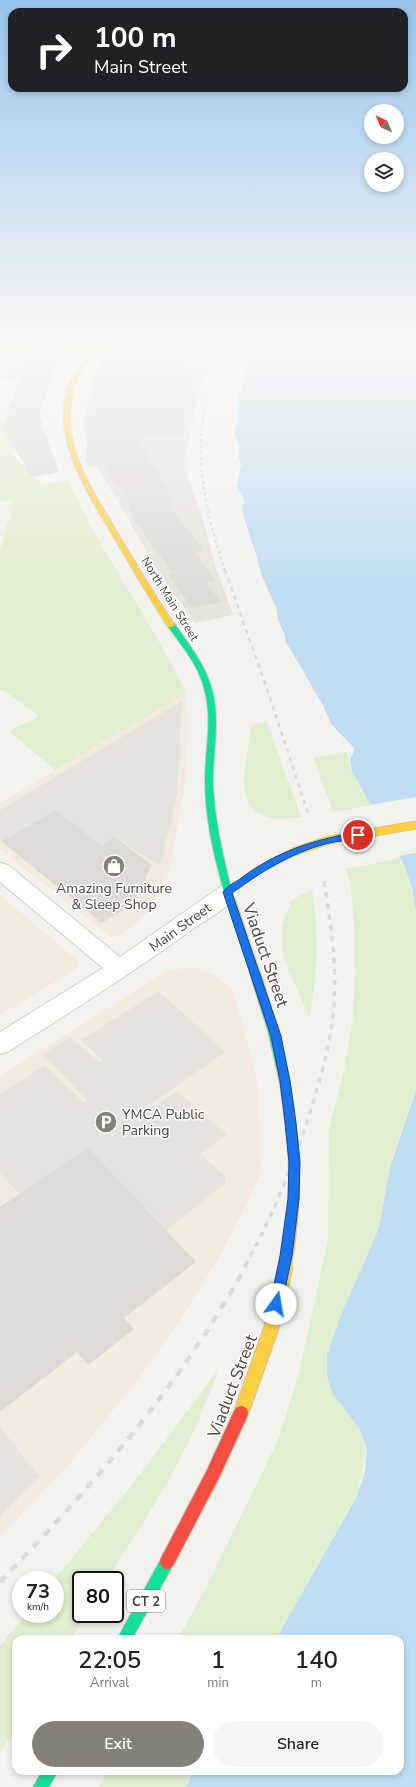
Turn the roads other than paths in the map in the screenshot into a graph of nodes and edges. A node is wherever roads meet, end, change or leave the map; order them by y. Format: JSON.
{"nodes":[{"id":1,"x":68,"y":426,"type":"edge"},
{"id":2,"x":416,"y":825,"type":"edge"},
{"id":3,"x":0,"y":870,"type":"edge"},
{"id":4,"x":228,"y":892,"type":"junction"},
{"id":5,"x":120,"y":970,"type":"junction"},
{"id":6,"x":0,"y":1044,"type":"edge"},
{"id":7,"x":126,"y":1635,"type":"edge"},
{"id":8,"x":48,"y":1775,"type":"edge"},
{"id":9,"x":41,"y":1787,"type":"edge"}],
"edges":[{"from":1,"to":4,"type":"main road","name":"North Main Street"},
{"from":2,"to":4,"type":"main road","name":"Main Street","bridge":true},
{"from":3,"to":5,"type":"street"},
{"from":4,"to":5,"type":"street","name":"Main Street"},
{"from":4,"to":7,"type":"main road","name":"Viaduct Street","number":"CT 2","bridge":true},
{"from":5,"to":6,"type":"street","name":"Main Street"},
{"from":8,"to":9,"type":"main road"}]}
